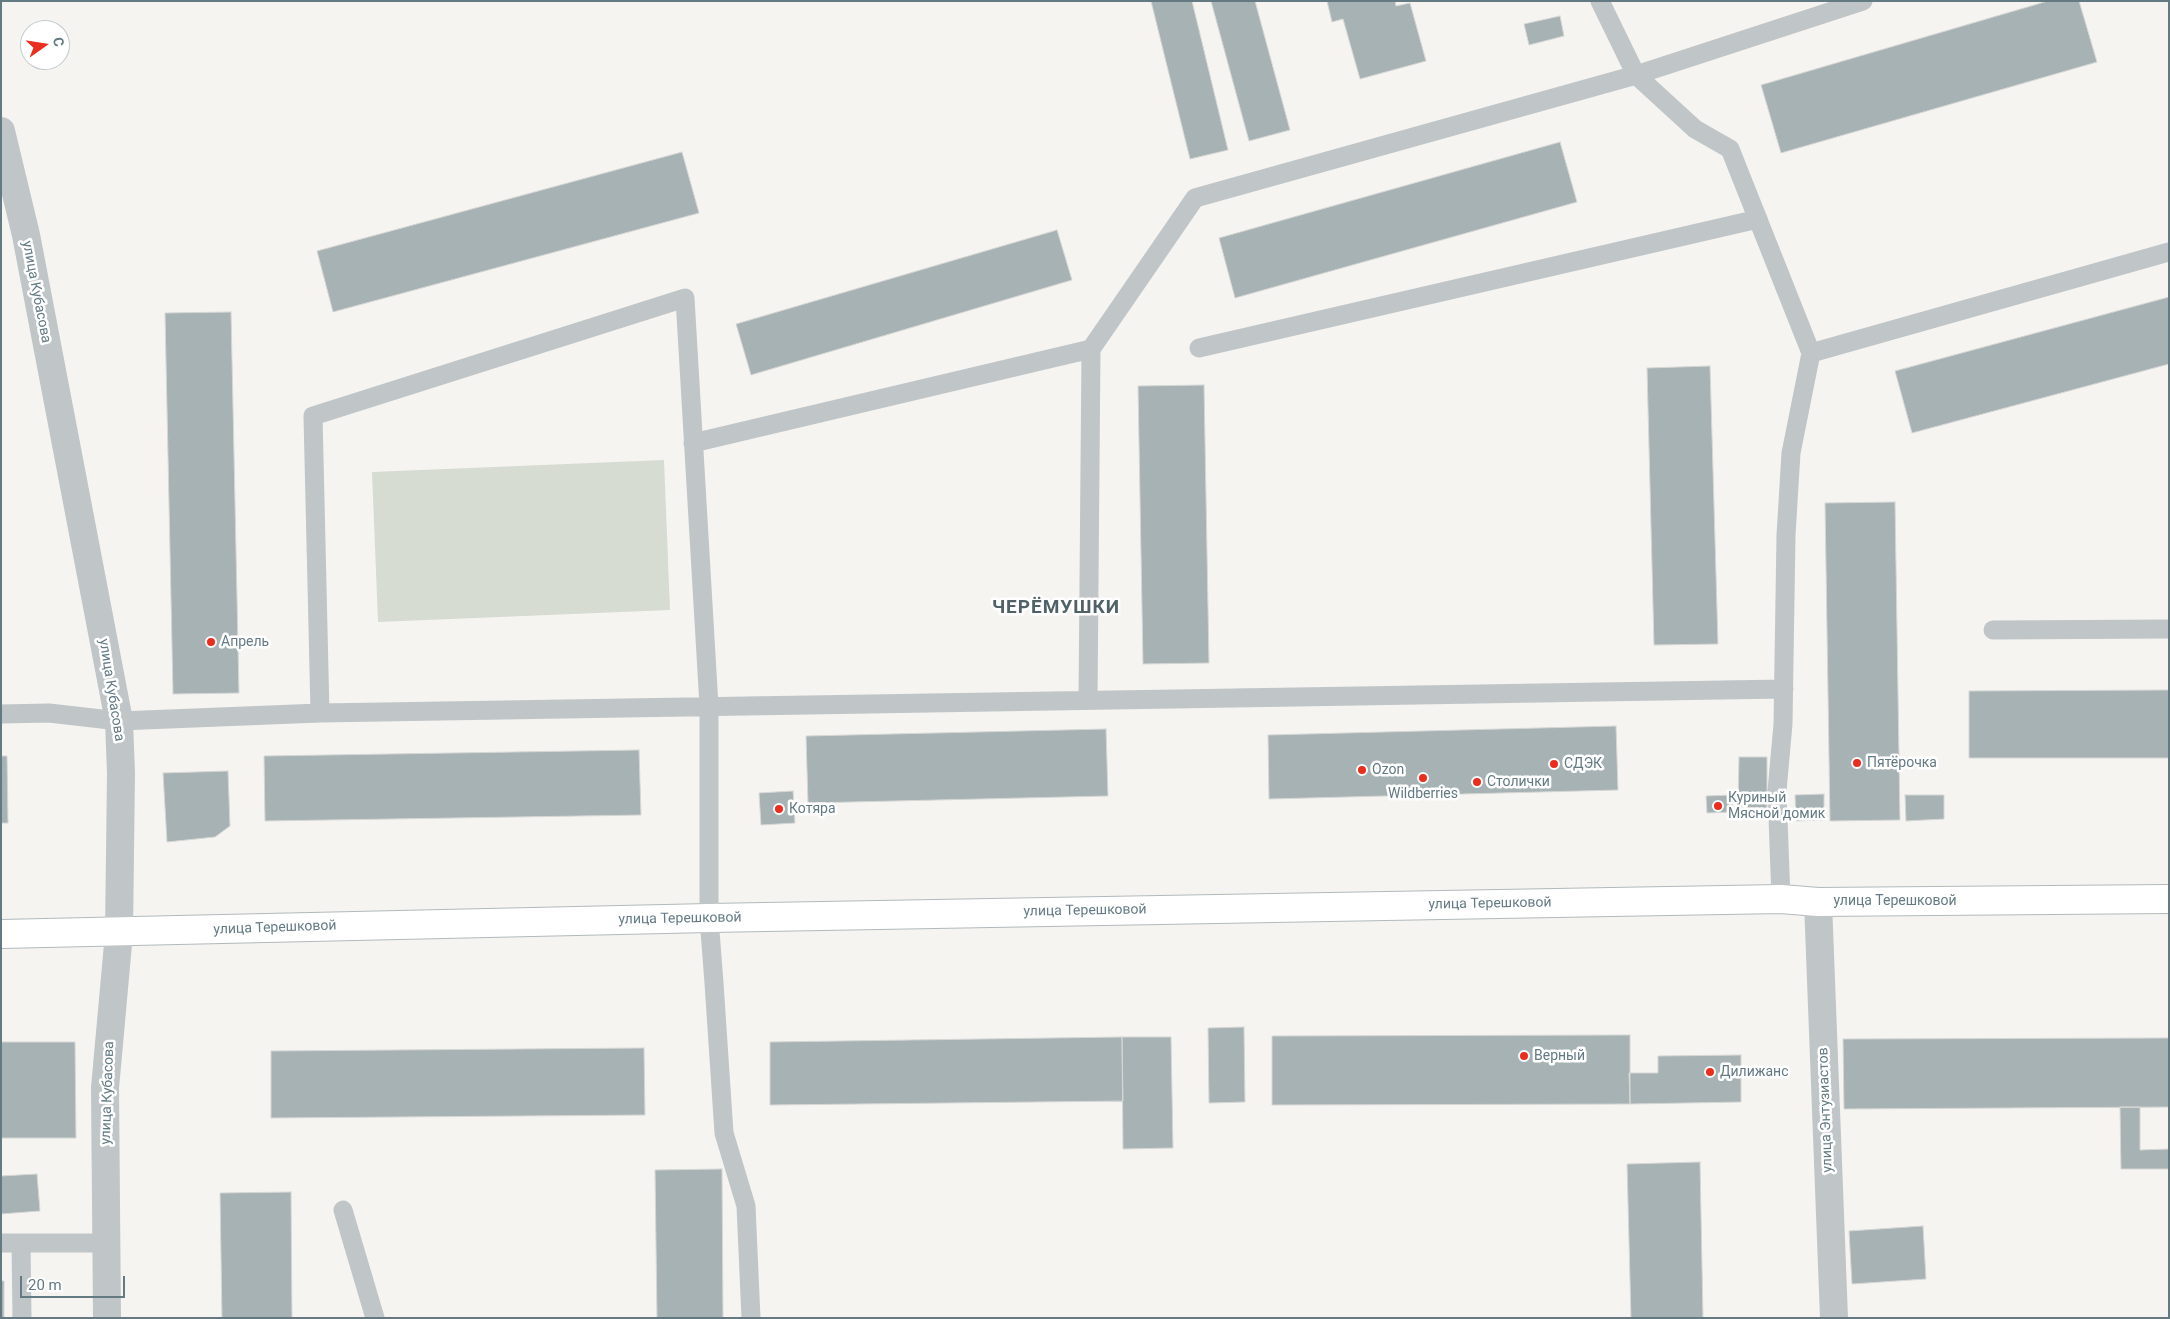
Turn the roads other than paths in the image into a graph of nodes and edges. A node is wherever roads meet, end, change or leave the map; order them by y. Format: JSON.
{"nodes":[{"id":1,"x":1600,"y":1,"type":"edge"},
{"id":2,"x":1863,"y":1,"type":"edge"},
{"id":3,"x":1636,"y":75,"type":"junction"},
{"id":4,"x":1,"y":131,"type":"edge"},
{"id":5,"x":1758,"y":219,"type":"junction"},
{"id":6,"x":2169,"y":252,"type":"edge"},
{"id":7,"x":1199,"y":348,"type":"dead end"},
{"id":8,"x":1091,"y":349,"type":"junction"},
{"id":9,"x":1811,"y":353,"type":"junction"},
{"id":10,"x":693,"y":443,"type":"junction"},
{"id":11,"x":2169,"y":629,"type":"edge"},
{"id":12,"x":1993,"y":630,"type":"dead end"},
{"id":13,"x":1784,"y":689,"type":"junction"},
{"id":14,"x":1088,"y":700,"type":"junction"},
{"id":15,"x":709,"y":706,"type":"junction"},
{"id":16,"x":320,"y":713,"type":"junction"},
{"id":17,"x":1,"y":714,"type":"edge"},
{"id":18,"x":119,"y":721,"type":"junction"},
{"id":19,"x":1781,"y":898,"type":"junction"},
{"id":20,"x":2169,"y":899,"type":"edge"},
{"id":21,"x":1818,"y":902,"type":"junction"},
{"id":22,"x":709,"y":918,"type":"junction"},
{"id":23,"x":119,"y":933,"type":"junction"},
{"id":24,"x":1,"y":934,"type":"edge"},
{"id":25,"x":343,"y":1210,"type":"dead end"},
{"id":26,"x":1,"y":1243,"type":"edge"},
{"id":27,"x":21,"y":1243,"type":"junction"},
{"id":28,"x":106,"y":1243,"type":"junction"},
{"id":29,"x":22,"y":1318,"type":"edge"},
{"id":30,"x":107,"y":1318,"type":"edge"},
{"id":31,"x":375,"y":1318,"type":"edge"},
{"id":32,"x":751,"y":1318,"type":"edge"},
{"id":33,"x":1834,"y":1318,"type":"edge"}],
"edges":[{"from":1,"to":3,"type":"lane"},
{"from":2,"to":3,"type":"lane"},
{"from":3,"to":5,"type":"lane"},
{"from":3,"to":8,"type":"lane"},
{"from":4,"to":18,"type":"street","name":"улица Кубасова"},
{"from":5,"to":7,"type":"lane"},
{"from":5,"to":9,"type":"lane"},
{"from":6,"to":9,"type":"lane"},
{"from":8,"to":10,"type":"lane"},
{"from":8,"to":14,"type":"lane"},
{"from":9,"to":13,"type":"lane"},
{"from":10,"to":15,"type":"lane"},
{"from":10,"to":16,"type":"lane"},
{"from":11,"to":12,"type":"lane"},
{"from":13,"to":14,"type":"lane"},
{"from":13,"to":19,"type":"lane"},
{"from":14,"to":15,"type":"lane"},
{"from":15,"to":16,"type":"lane"},
{"from":15,"to":22,"type":"lane"},
{"from":16,"to":18,"type":"lane"},
{"from":17,"to":18,"type":"lane"},
{"from":18,"to":23,"type":"street","name":"улица Кубасова"},
{"from":19,"to":21,"type":"main road","name":"улица Терешковой"},
{"from":19,"to":22,"type":"main road","name":"улица Терешковой"},
{"from":20,"to":21,"type":"main road","name":"улица Терешковой"},
{"from":21,"to":33,"type":"street","name":"улица Энтузиастов"},
{"from":22,"to":23,"type":"main road","name":"улица Терешковой"},
{"from":22,"to":32,"type":"lane"},
{"from":23,"to":24,"type":"main road","name":"улица Терешковой"},
{"from":23,"to":28,"type":"street","name":"улица Кубасова"},
{"from":25,"to":31,"type":"lane"},
{"from":26,"to":27,"type":"lane"},
{"from":27,"to":28,"type":"lane"},
{"from":27,"to":29,"type":"lane"},
{"from":28,"to":30,"type":"street","name":"улица Кубасова"}]}
